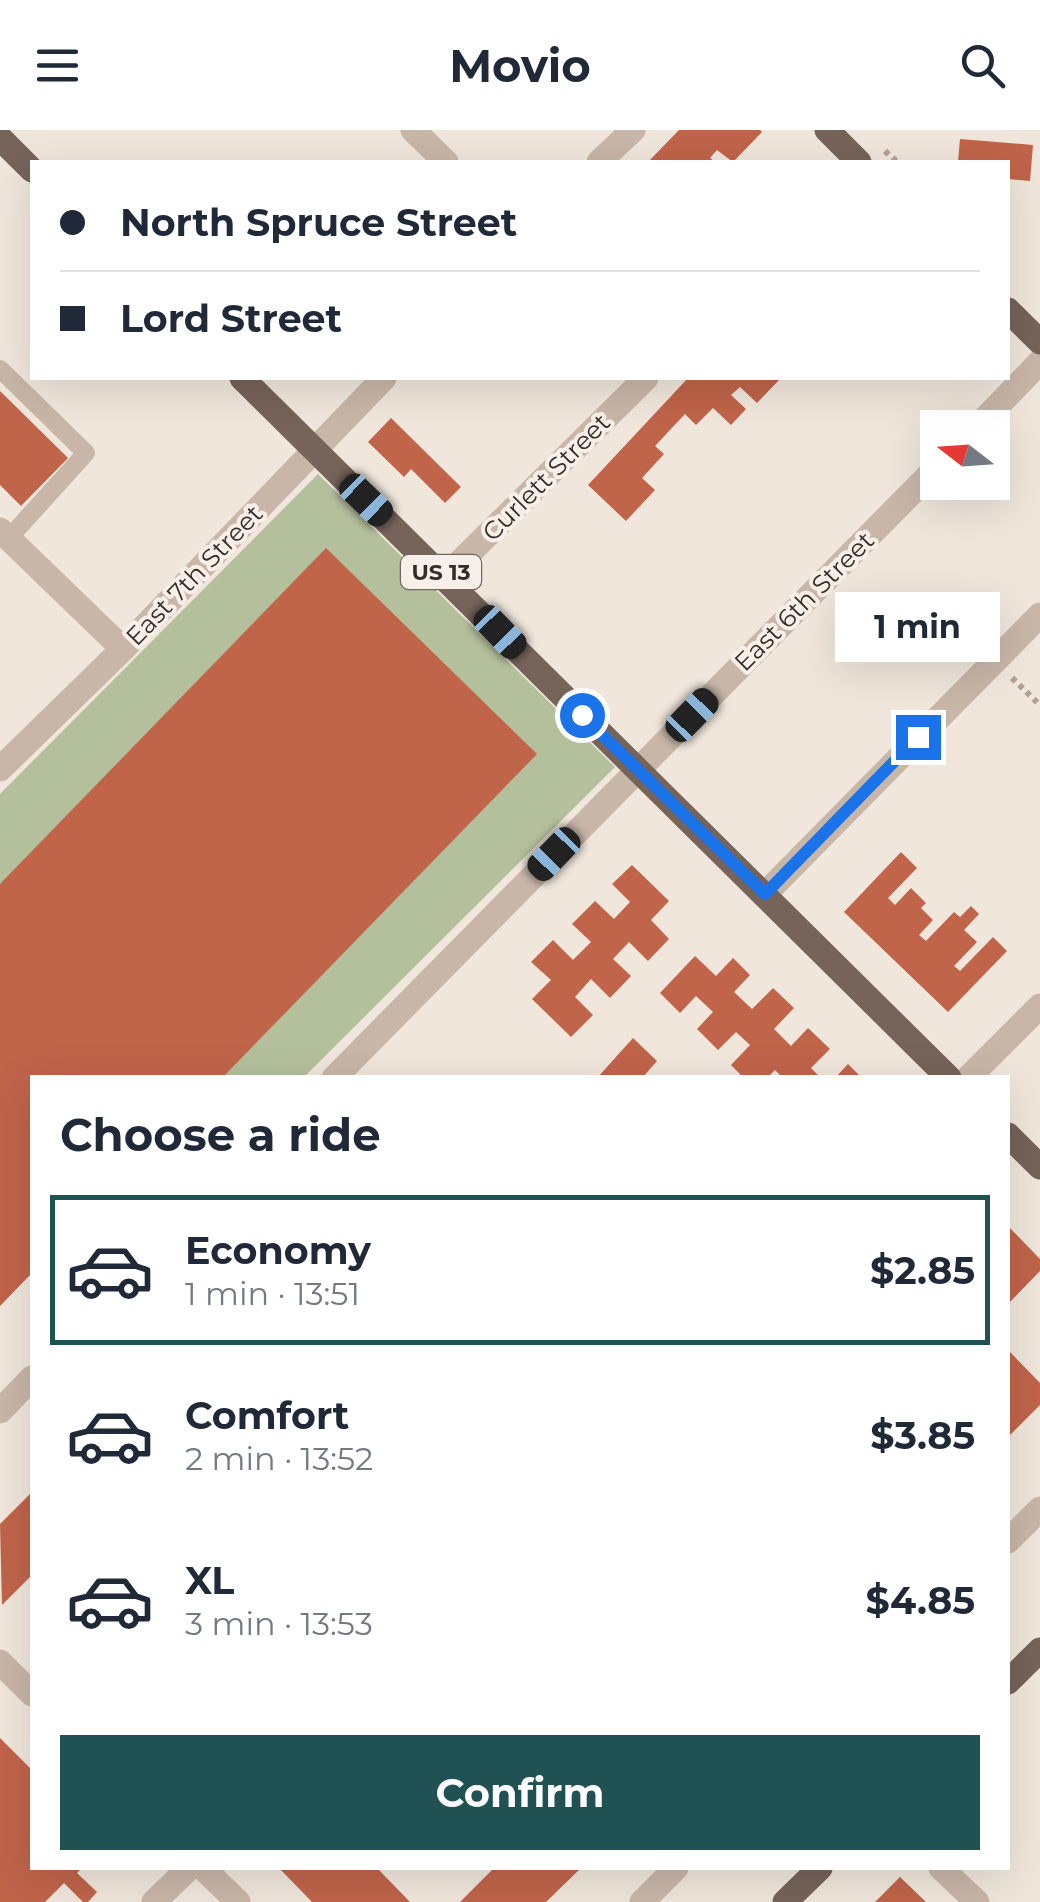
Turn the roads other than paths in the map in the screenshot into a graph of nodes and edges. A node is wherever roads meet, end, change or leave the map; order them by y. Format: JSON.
{"nodes":[{"id":1,"x":412,"y":130,"type":"edge"},
{"id":2,"x":632,"y":130,"type":"edge"},
{"id":3,"x":827,"y":130,"type":"edge"},
{"id":4,"x":0,"y":138,"type":"edge"},
{"id":5,"x":444,"y":160,"type":"edge"},
{"id":6,"x":601,"y":160,"type":"edge"},
{"id":7,"x":857,"y":160,"type":"edge"},
{"id":8,"x":30,"y":168,"type":"edge"},
{"id":9,"x":1010,"y":312,"type":"edge"},
{"id":10,"x":1040,"y":342,"type":"edge"},
{"id":11,"x":1040,"y":362,"type":"edge"},
{"id":12,"x":0,"y":369,"type":"edge"},
{"id":13,"x":244,"y":380,"type":"edge"},
{"id":14,"x":382,"y":380,"type":"edge"},
{"id":15,"x":644,"y":380,"type":"edge"},
{"id":16,"x":993,"y":410,"type":"edge"},
{"id":17,"x":314,"y":448,"type":"junction"},
{"id":18,"x":920,"y":484,"type":"edge"},
{"id":19,"x":4,"y":534,"type":"edge"},
{"id":20,"x":446,"y":576,"type":"junction"},
{"id":21,"x":1040,"y":614,"type":"edge"},
{"id":22,"x":124,"y":649,"type":"junction"},
{"id":23,"x":0,"y":769,"type":"edge"},
{"id":24,"x":637,"y":770,"type":"junction"},
{"id":25,"x":765,"y":894,"type":"junction"},
{"id":26,"x":1040,"y":1006,"type":"edge"},
{"id":27,"x":337,"y":1075,"type":"edge"},
{"id":28,"x":947,"y":1075,"type":"edge"},
{"id":29,"x":971,"y":1075,"type":"edge"},
{"id":30,"x":1010,"y":1137,"type":"edge"},
{"id":31,"x":1040,"y":1167,"type":"edge"},
{"id":32,"x":30,"y":1380,"type":"edge"},
{"id":33,"x":0,"y":1410,"type":"edge"},
{"id":34,"x":1040,"y":1509,"type":"edge"},
{"id":35,"x":1010,"y":1539,"type":"edge"},
{"id":36,"x":1040,"y":1650,"type":"edge"},
{"id":37,"x":0,"y":1662,"type":"edge"},
{"id":38,"x":1010,"y":1680,"type":"edge"},
{"id":39,"x":30,"y":1692,"type":"edge"},
{"id":40,"x":186,"y":1870,"type":"edge"},
{"id":41,"x":205,"y":1870,"type":"edge"},
{"id":42,"x":674,"y":1870,"type":"edge"},
{"id":43,"x":818,"y":1870,"type":"edge"},
{"id":44,"x":942,"y":1870,"type":"edge"},
{"id":45,"x":154,"y":1902,"type":"edge"},
{"id":46,"x":238,"y":1902,"type":"edge"},
{"id":47,"x":642,"y":1902,"type":"edge"},
{"id":48,"x":785,"y":1902,"type":"edge"},
{"id":49,"x":976,"y":1902,"type":"edge"}],
"edges":[{"from":1,"to":5,"type":"street"},
{"from":2,"to":6,"type":"street"},
{"from":3,"to":7,"type":"main road"},
{"from":4,"to":8,"type":"main road"},
{"from":9,"to":10,"type":"main road"},
{"from":11,"to":16,"type":"street"},
{"from":12,"to":19,"type":"lane"},
{"from":13,"to":17,"type":"main road","number":"US 13"},
{"from":14,"to":17,"type":"street","name":"East 7th Street"},
{"from":15,"to":20,"type":"street","name":"Curlett Street"},
{"from":17,"to":20,"type":"main road","number":"US 13"},
{"from":17,"to":22,"type":"street","name":"East 7th Street"},
{"from":18,"to":24,"type":"street","name":"East 6th Street"},
{"from":19,"to":22,"type":"street"},
{"from":20,"to":24,"type":"main road","number":"US 13"},
{"from":21,"to":25,"type":"street"},
{"from":22,"to":23,"type":"street","name":"East 7th Street"},
{"from":24,"to":25,"type":"main road","number":"US 13"},
{"from":24,"to":27,"type":"street","name":"East 6th Street"},
{"from":25,"to":28,"type":"main road","number":"US 13"},
{"from":26,"to":29,"type":"street"},
{"from":30,"to":31,"type":"main road"},
{"from":32,"to":33,"type":"street"},
{"from":34,"to":35,"type":"street"},
{"from":36,"to":38,"type":"main road"},
{"from":37,"to":39,"type":"street"},
{"from":40,"to":45,"type":"street"},
{"from":41,"to":46,"type":"street"},
{"from":42,"to":47,"type":"street"},
{"from":43,"to":48,"type":"main road"},
{"from":44,"to":49,"type":"street"}]}
